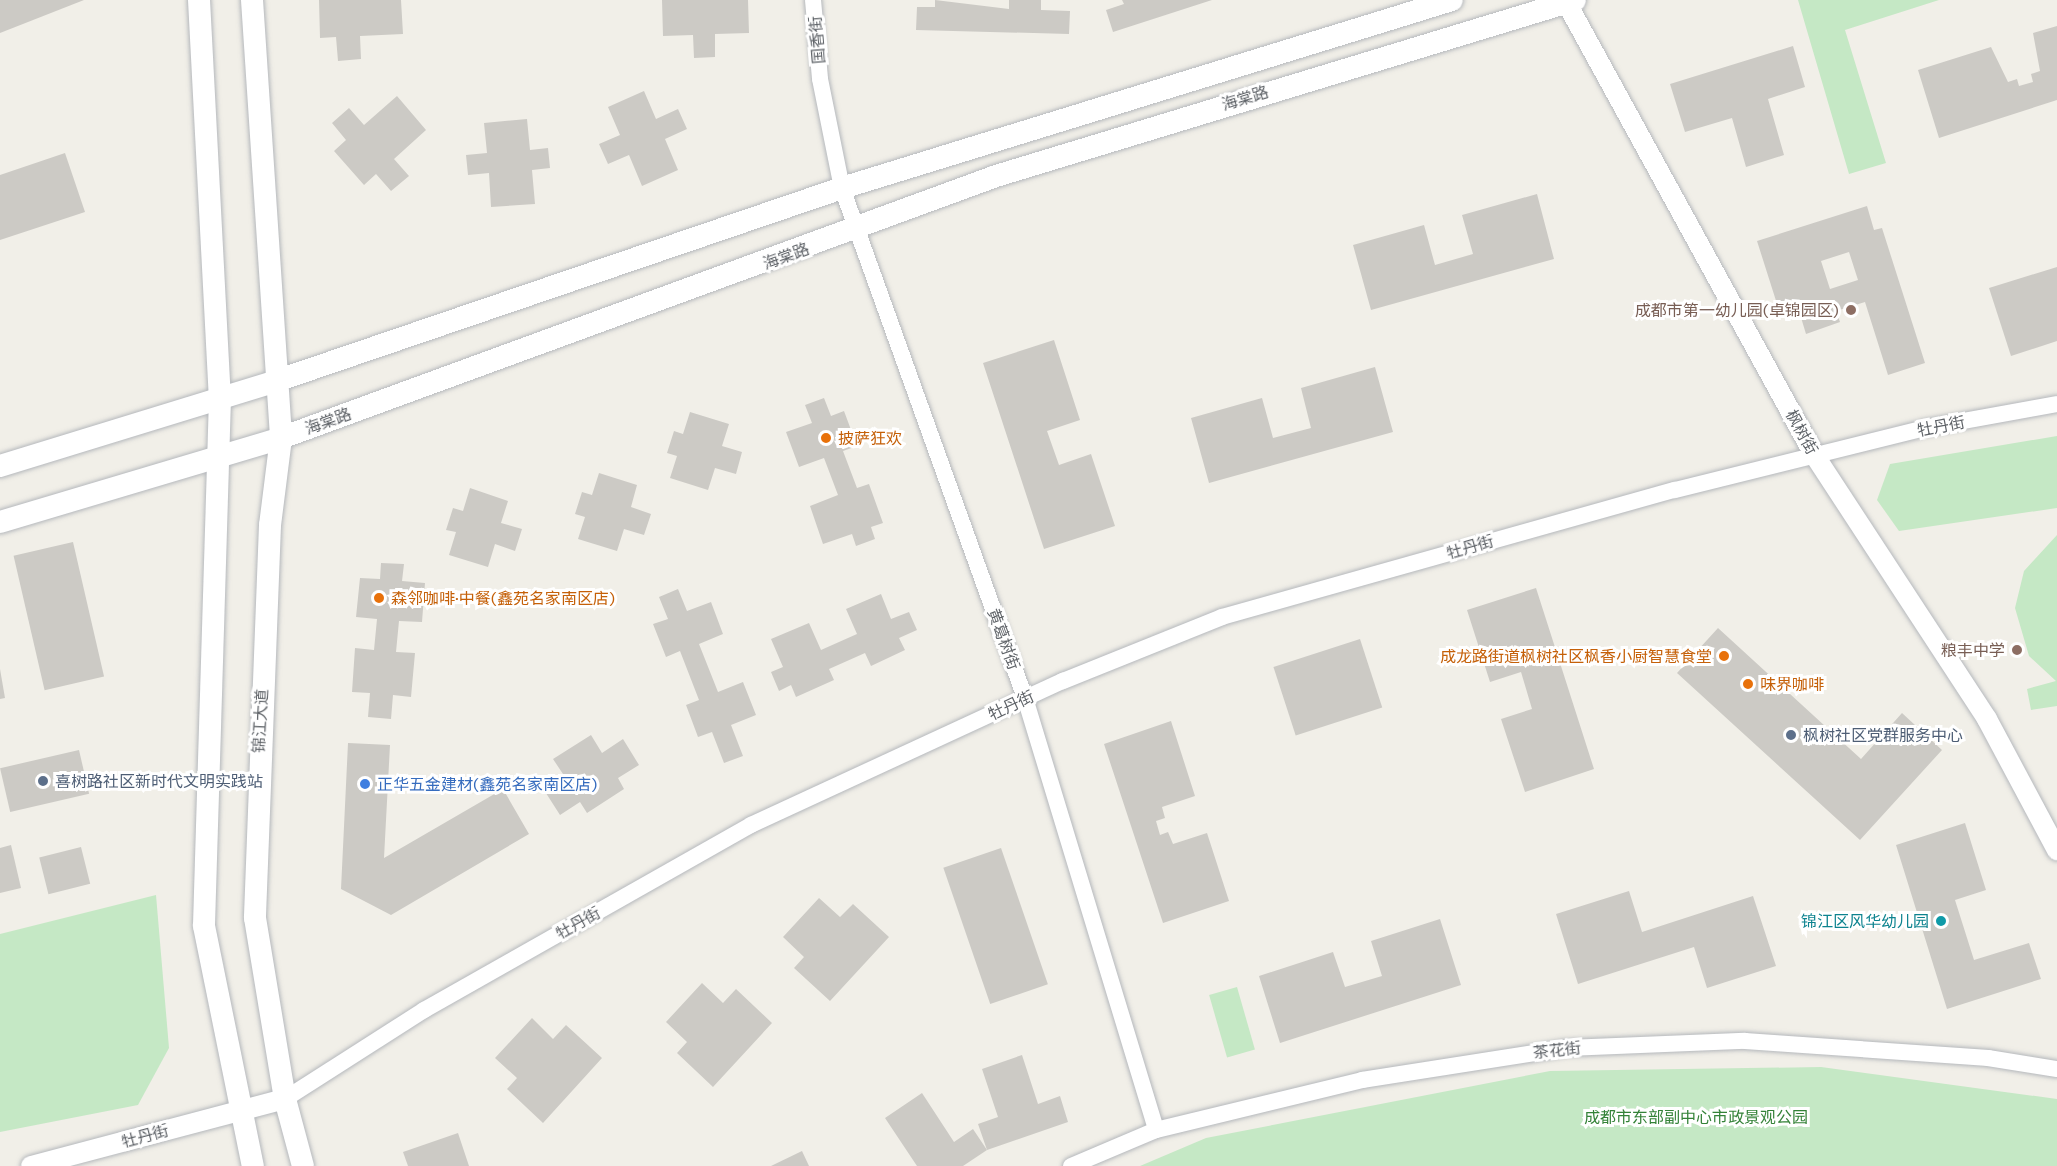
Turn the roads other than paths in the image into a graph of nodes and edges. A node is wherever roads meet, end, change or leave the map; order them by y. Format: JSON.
{"nodes":[{"id":1,"x":199,"y":0,"type":"edge"},
{"id":2,"x":252,"y":0,"type":"edge"},
{"id":3,"x":813,"y":0,"type":"edge"},
{"id":4,"x":1452,"y":0,"type":"edge"},
{"id":5,"x":1569,"y":1,"type":"edge"},
{"id":6,"x":1432,"y":5,"type":"edge"},
{"id":7,"x":842,"y":188,"type":"junction"},
{"id":8,"x":858,"y":230,"type":"junction"},
{"id":9,"x":279,"y":380,"type":"junction"},
{"id":10,"x":220,"y":398,"type":"junction"},
{"id":11,"x":2057,"y":404,"type":"edge"},
{"id":12,"x":281,"y":438,"type":"junction"},
{"id":13,"x":1815,"y":456,"type":"junction"},
{"id":14,"x":215,"y":459,"type":"junction"},
{"id":15,"x":0,"y":466,"type":"edge"},
{"id":16,"x":0,"y":522,"type":"edge"},
{"id":17,"x":1025,"y":699,"type":"junction"},
{"id":18,"x":2057,"y":850,"type":"edge"},
{"id":19,"x":2057,"y":1069,"type":"edge"},
{"id":20,"x":285,"y":1099,"type":"junction"},
{"id":21,"x":240,"y":1110,"type":"junction"},
{"id":22,"x":1156,"y":1130,"type":"junction"},
{"id":23,"x":31,"y":1166,"type":"edge"},
{"id":24,"x":253,"y":1166,"type":"edge"},
{"id":25,"x":303,"y":1166,"type":"edge"},
{"id":26,"x":1071,"y":1166,"type":"edge"}],
"edges":[{"from":1,"to":10,"type":"main road"},
{"from":2,"to":9,"type":"main road","name":"锦江大道"},
{"from":3,"to":7,"type":"street","name":"国香街"},
{"from":4,"to":6,"type":"main road","name":"海棠路"},
{"from":5,"to":8,"type":"main road","name":"海棠路"},
{"from":5,"to":13,"type":"street","name":"枫树街"},
{"from":6,"to":7,"type":"main road","name":"海棠路"},
{"from":7,"to":8,"type":"street","name":"黄葛树街"},
{"from":7,"to":9,"type":"main road","name":"海棠路"},
{"from":8,"to":12,"type":"main road","name":"海棠路"},
{"from":8,"to":17,"type":"street","name":"黄葛树街"},
{"from":9,"to":10,"type":"main road","name":"海棠路"},
{"from":9,"to":12,"type":"main road","name":"锦江大道"},
{"from":10,"to":14,"type":"main road"},
{"from":10,"to":15,"type":"main road","name":"海棠路"},
{"from":11,"to":13,"type":"street","name":"牡丹街"},
{"from":12,"to":14,"type":"main road","name":"海棠路"},
{"from":12,"to":20,"type":"main road","name":"锦江大道"},
{"from":13,"to":17,"type":"street","name":"牡丹街"},
{"from":13,"to":18,"type":"street","name":"枫树街"},
{"from":14,"to":16,"type":"main road","name":"海棠路"},
{"from":14,"to":21,"type":"main road"},
{"from":17,"to":20,"type":"street","name":"牡丹街"},
{"from":17,"to":22,"type":"street","name":"黄葛树街"},
{"from":19,"to":22,"type":"street","name":"茶花街"},
{"from":20,"to":21,"type":"street","name":"牡丹街"},
{"from":20,"to":25,"type":"main road","name":"锦江大道"},
{"from":21,"to":23,"type":"street","name":"牡丹街"},
{"from":21,"to":24,"type":"main road"},
{"from":22,"to":26,"type":"street","name":"茶花街"}]}
